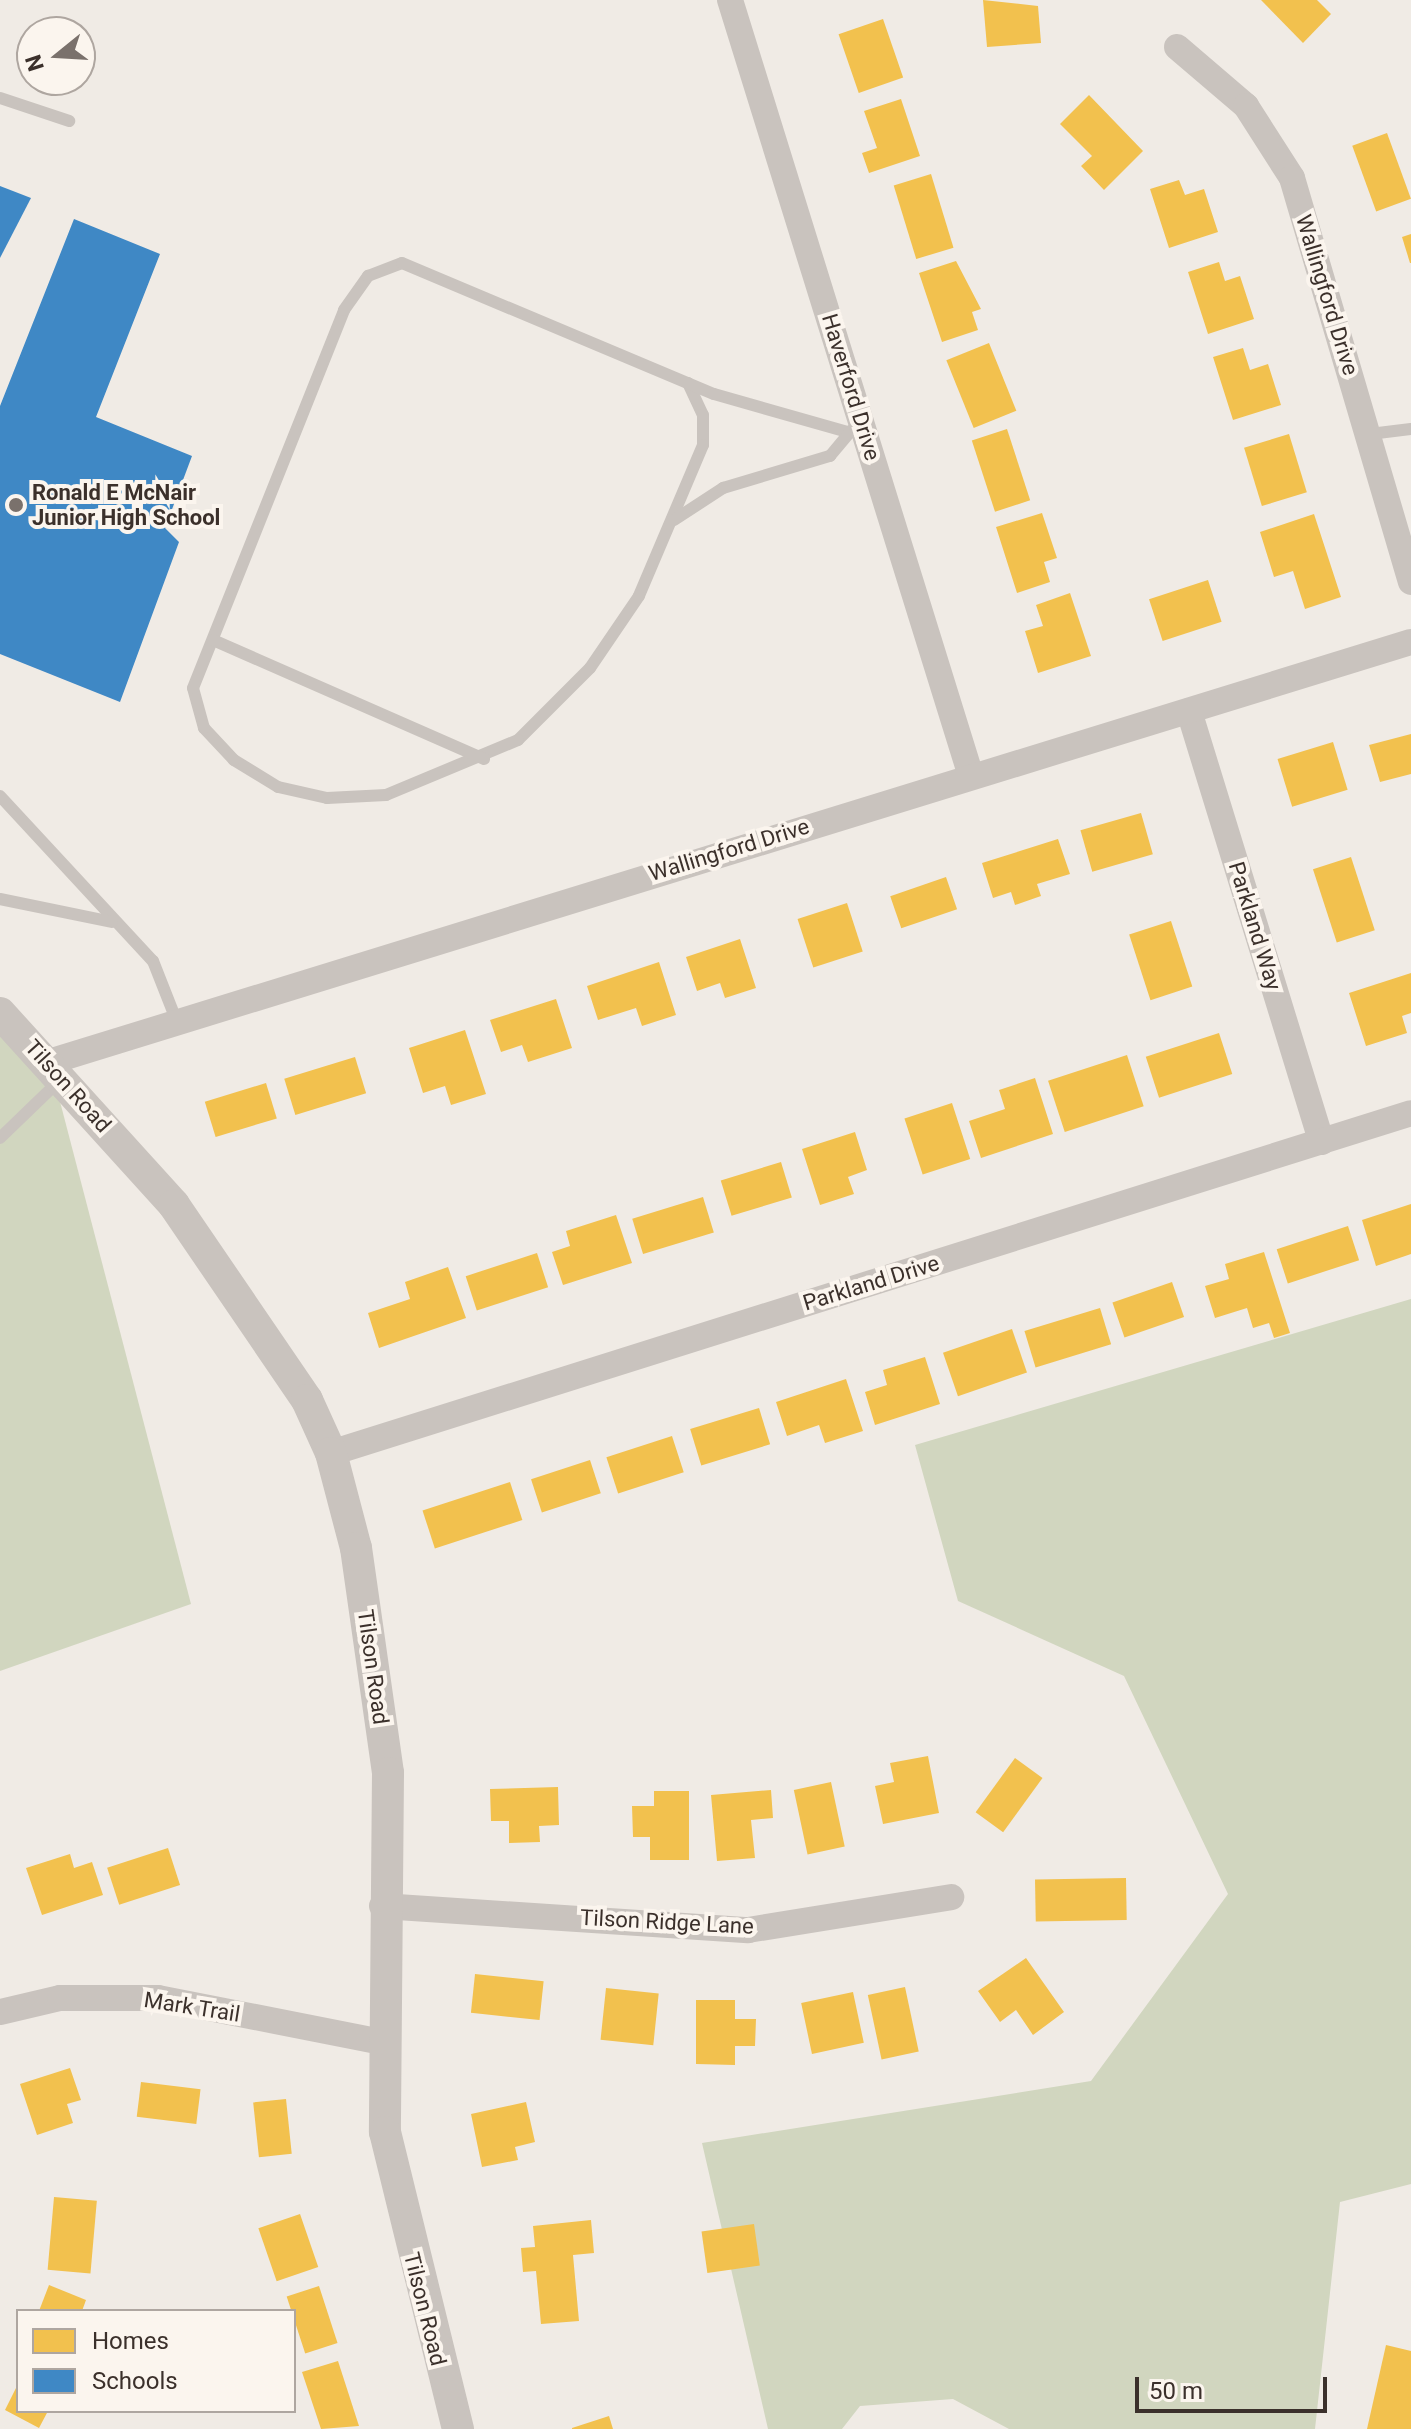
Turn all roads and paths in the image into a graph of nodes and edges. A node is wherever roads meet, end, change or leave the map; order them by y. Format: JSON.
{"nodes":[{"id":1,"x":730,"y":0,"type":"edge"},
{"id":2,"x":1177,"y":47,"type":"dead end"},
{"id":3,"x":0,"y":98,"type":"edge"},
{"id":4,"x":69,"y":121,"type":"dead end"},
{"id":5,"x":688,"y":383,"type":"junction"},
{"id":6,"x":855,"y":429,"type":"junction"},
{"id":7,"x":1411,"y":429,"type":"edge"},
{"id":8,"x":1370,"y":434,"type":"junction"},
{"id":9,"x":674,"y":520,"type":"junction"},
{"id":10,"x":1411,"y":582,"type":"edge"},
{"id":11,"x":213,"y":640,"type":"junction"},
{"id":12,"x":1411,"y":642,"type":"edge"},
{"id":13,"x":1189,"y":711,"type":"junction"},
{"id":14,"x":484,"y":759,"type":"junction"},
{"id":15,"x":971,"y":776,"type":"junction"},
{"id":16,"x":0,"y":796,"type":"edge"},
{"id":17,"x":0,"y":899,"type":"edge"},
{"id":18,"x":112,"y":922,"type":"junction"},
{"id":19,"x":0,"y":1013,"type":"edge"},
{"id":20,"x":177,"y":1022,"type":"junction"},
{"id":21,"x":56,"y":1070,"type":"junction"},
{"id":22,"x":1411,"y":1113,"type":"edge"},
{"id":23,"x":0,"y":1138,"type":"edge"},
{"id":24,"x":1322,"y":1142,"type":"junction"},
{"id":25,"x":331,"y":1453,"type":"junction"},
{"id":26,"x":951,"y":1897,"type":"dead end"},
{"id":27,"x":382,"y":1906,"type":"junction"},
{"id":28,"x":0,"y":2012,"type":"edge"},
{"id":29,"x":382,"y":2042,"type":"junction"},
{"id":30,"x":458,"y":2429,"type":"edge"}],
"edges":[{"from":1,"to":6,"type":"street","name":"Haverford Drive"},
{"from":2,"to":8,"type":"street","name":"Wallingford Drive"},
{"from":3,"to":4,"type":"lane"},
{"from":5,"to":6,"type":"lane"},
{"from":5,"to":9,"type":"lane"},
{"from":5,"to":11,"type":"lane"},
{"from":6,"to":9,"type":"lane"},
{"from":6,"to":15,"type":"street","name":"Haverford Drive"},
{"from":7,"to":8,"type":"lane"},
{"from":8,"to":10,"type":"street","name":"Wallingford Drive"},
{"from":9,"to":14,"type":"lane"},
{"from":11,"to":14,"type":"lane"},
{"from":11,"to":14,"type":"lane"},
{"from":12,"to":13,"type":"street","name":"Wallingford Drive"},
{"from":13,"to":15,"type":"street","name":"Wallingford Drive"},
{"from":13,"to":24,"type":"street","name":"Parkland Way"},
{"from":15,"to":20,"type":"street","name":"Wallingford Drive"},
{"from":16,"to":18,"type":"lane"},
{"from":17,"to":18,"type":"lane"},
{"from":18,"to":20,"type":"lane"},
{"from":19,"to":21,"type":"street","name":"Tilson Road"},
{"from":20,"to":21,"type":"street","name":"Wallingford Drive"},
{"from":21,"to":23,"type":"lane"},
{"from":21,"to":25,"type":"street","name":"Tilson Road"},
{"from":22,"to":24,"type":"street","name":"Parkland Drive"},
{"from":24,"to":25,"type":"street","name":"Parkland Drive"},
{"from":25,"to":27,"type":"street","name":"Tilson Road"},
{"from":26,"to":27,"type":"street","name":"Tilson Ridge Lane"},
{"from":27,"to":29,"type":"street","name":"Tilson Road"},
{"from":28,"to":29,"type":"street","name":"Mark Trail"},
{"from":29,"to":30,"type":"street","name":"Tilson Road"}]}
